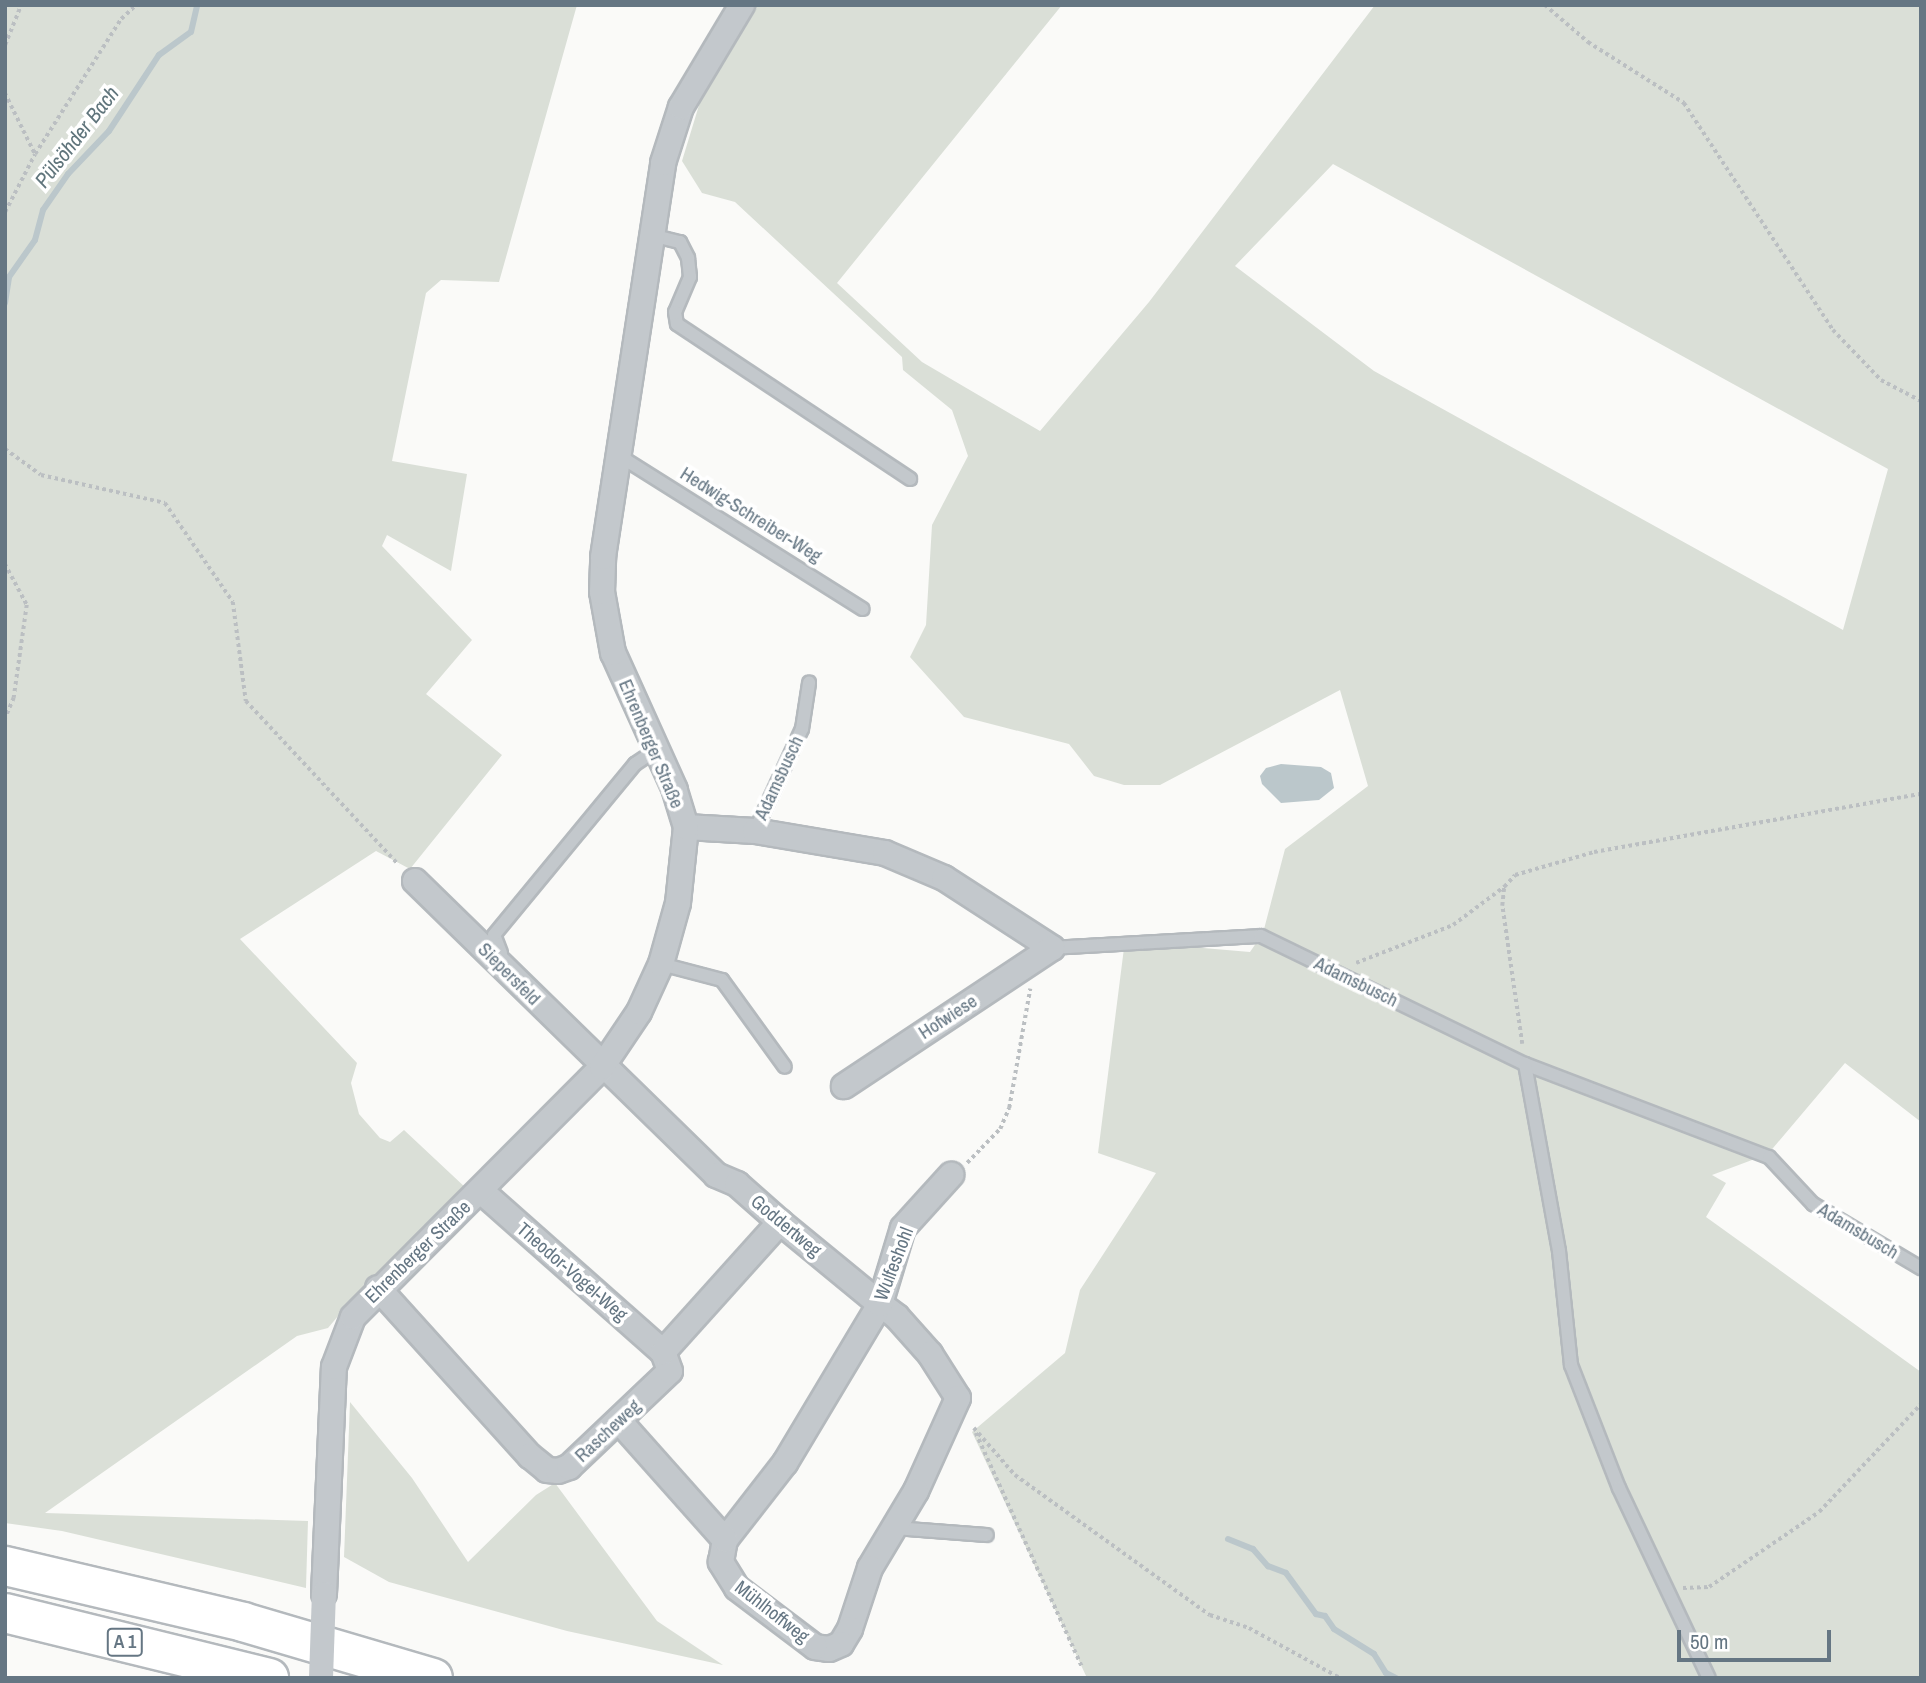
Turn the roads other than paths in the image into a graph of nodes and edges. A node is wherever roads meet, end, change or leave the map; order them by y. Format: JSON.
{"nodes":[{"id":1,"x":742,"y":5,"type":"edge"},
{"id":2,"x":651,"y":236,"type":"junction"},
{"id":3,"x":618,"y":454,"type":"junction"},
{"id":4,"x":910,"y":479,"type":"dead end"},
{"id":5,"x":863,"y":609,"type":"dead end"},
{"id":6,"x":809,"y":683,"type":"dead end"},
{"id":7,"x":657,"y":749,"type":"junction"},
{"id":8,"x":686,"y":827,"type":"junction"},
{"id":9,"x":755,"y":831,"type":"junction"},
{"id":10,"x":415,"y":881,"type":"road end"},
{"id":11,"x":1052,"y":948,"type":"junction"},
{"id":12,"x":661,"y":964,"type":"junction"},
{"id":13,"x":1525,"y":1064,"type":"junction"},
{"id":14,"x":602,"y":1067,"type":"junction"},
{"id":15,"x":785,"y":1067,"type":"dead end"},
{"id":16,"x":844,"y":1086,"type":"dead end"},
{"id":17,"x":951,"y":1174,"type":"road end"},
{"id":18,"x":481,"y":1191,"type":"junction"},
{"id":19,"x":780,"y":1222,"type":"junction"},
{"id":20,"x":1921,"y":1268,"type":"edge"},
{"id":21,"x":379,"y":1288,"type":"junction"},
{"id":22,"x":880,"y":1304,"type":"junction"},
{"id":23,"x":663,"y":1352,"type":"junction"},
{"id":24,"x":958,"y":1398,"type":"joint"},
{"id":25,"x":620,"y":1422,"type":"junction"},
{"id":26,"x":894,"y":1528,"type":"junction"},
{"id":27,"x":988,"y":1535,"type":"dead end"},
{"id":28,"x":725,"y":1540,"type":"junction"},
{"id":29,"x":5,"y":1566,"type":"edge"},
{"id":30,"x":5,"y":1613,"type":"edge"},
{"id":31,"x":269,"y":1678,"type":"edge"},
{"id":32,"x":321,"y":1678,"type":"edge"},
{"id":33,"x":433,"y":1678,"type":"edge"},
{"id":34,"x":1709,"y":1678,"type":"edge"}],
"edges":[{"from":1,"to":2,"type":"street","name":"Ehrenberger Straße"},
{"from":2,"to":3,"type":"street","name":"Ehrenberger Straße"},
{"from":2,"to":4,"type":"lane"},
{"from":3,"to":5,"type":"lane","name":"Hedwig-Schreiber-Weg"},
{"from":3,"to":7,"type":"street","name":"Ehrenberger Straße"},
{"from":6,"to":9,"type":"lane","name":"Adamsbusch"},
{"from":7,"to":8,"type":"street","name":"Ehrenberger Straße"},
{"from":7,"to":14,"type":"lane"},
{"from":8,"to":9,"type":"street","name":"Adamsbusch"},
{"from":8,"to":12,"type":"street","name":"Ehrenberger Straße"},
{"from":9,"to":11,"type":"street","name":"Adamsbusch"},
{"from":10,"to":14,"type":"street","name":"Siepersfeld"},
{"from":11,"to":13,"type":"lane","name":"Adamsbusch"},
{"from":11,"to":16,"type":"street","name":"Hofwiese"},
{"from":12,"to":14,"type":"street","name":"Ehrenberger Straße"},
{"from":12,"to":15,"type":"lane"},
{"from":13,"to":20,"type":"lane","name":"Adamsbusch"},
{"from":13,"to":34,"type":"lane"},
{"from":14,"to":18,"type":"street","name":"Ehrenberger Straße"},
{"from":14,"to":19,"type":"street","name":"Goddertweg"},
{"from":17,"to":22,"type":"street","name":"Wulfeshohl"},
{"from":18,"to":21,"type":"street","name":"Ehrenberger Straße"},
{"from":18,"to":23,"type":"street","name":"Theodor-Vogel-Weg"},
{"from":19,"to":22,"type":"street","name":"Goddertweg"},
{"from":19,"to":23,"type":"street"},
{"from":21,"to":25,"type":"street","name":"Rascheweg"},
{"from":21,"to":32,"type":"street","name":"Ehrenberger Straße","bridge":true},
{"from":22,"to":24,"type":"street","name":"Goddertweg"},
{"from":22,"to":28,"type":"street","name":"Wulfeshohl"},
{"from":23,"to":25,"type":"street","name":"Rascheweg"},
{"from":24,"to":26,"type":"street","name":"Mühlhoffweg"},
{"from":25,"to":28,"type":"street"},
{"from":26,"to":27,"type":"lane"},
{"from":26,"to":28,"type":"street","name":"Mühlhoffweg"},
{"from":29,"to":33,"type":"highway","number":"A 1"},
{"from":30,"to":31,"type":"highway","number":"A 1"}]}
